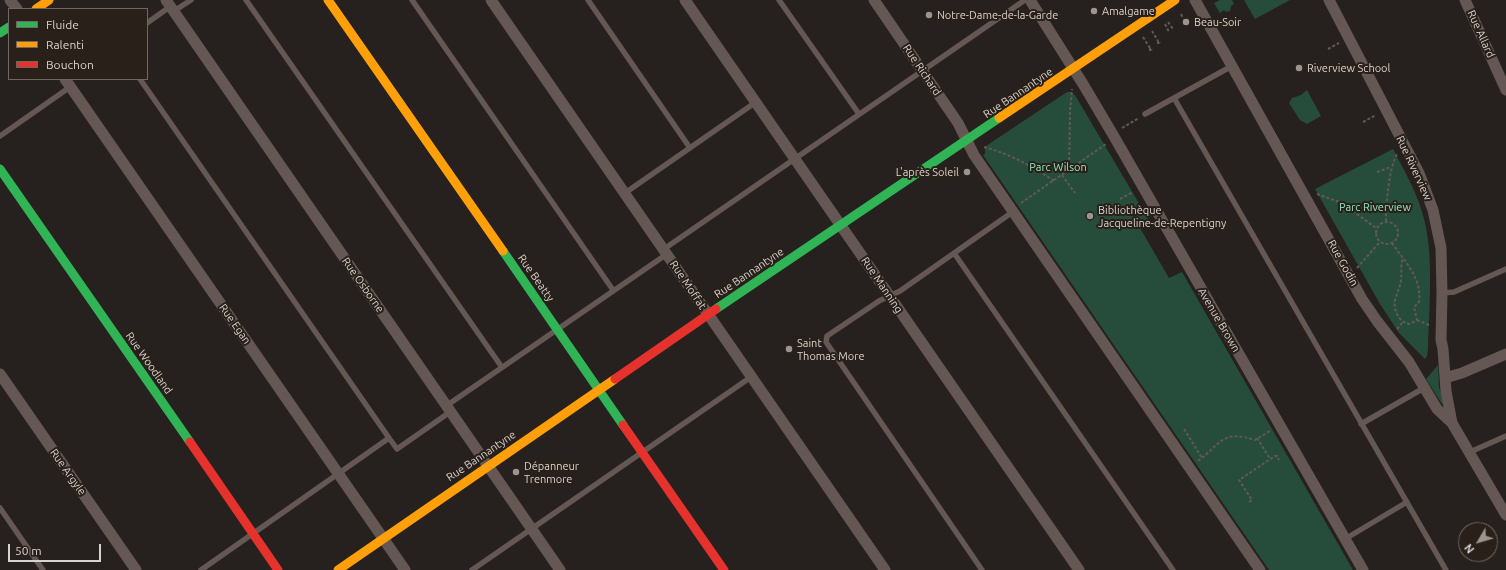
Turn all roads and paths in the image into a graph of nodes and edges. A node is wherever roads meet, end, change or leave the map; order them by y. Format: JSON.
{"nodes":[{"id":1,"x":10,"y":0,"type":"edge"},
{"id":2,"x":49,"y":0,"type":"edge"},
{"id":3,"x":190,"y":0,"type":"edge"},
{"id":4,"x":246,"y":0,"type":"edge"},
{"id":5,"x":328,"y":0,"type":"edge"},
{"id":6,"x":412,"y":0,"type":"edge"},
{"id":7,"x":491,"y":0,"type":"edge"},
{"id":8,"x":588,"y":0,"type":"edge"},
{"id":9,"x":685,"y":0,"type":"edge"},
{"id":10,"x":779,"y":0,"type":"edge"},
{"id":11,"x":874,"y":0,"type":"edge"},
{"id":12,"x":1025,"y":0,"type":"edge"},
{"id":13,"x":1030,"y":0,"type":"edge"},
{"id":14,"x":1175,"y":0,"type":"edge"},
{"id":15,"x":1195,"y":0,"type":"edge"},
{"id":16,"x":1329,"y":0,"type":"edge"},
{"id":17,"x":1465,"y":0,"type":"edge"},
{"id":18,"x":170,"y":6,"type":"edge"},
{"id":19,"x":16,"y":8,"type":"edge"},
{"id":20,"x":37,"y":8,"type":"edge"},
{"id":21,"x":1180,"y":12,"type":"dead end"},
{"id":22,"x":1184,"y":20,"type":"dead end"},
{"id":23,"x":1168,"y":21,"type":"dead end"},
{"id":24,"x":148,"y":22,"type":"edge"},
{"id":25,"x":1164,"y":23,"type":"dead end"},
{"id":26,"x":1173,"y":29,"type":"dead end"},
{"id":27,"x":1152,"y":31,"type":"dead end"},
{"id":28,"x":1170,"y":33,"type":"dead end"},
{"id":29,"x":1143,"y":38,"type":"dead end"},
{"id":30,"x":1158,"y":42,"type":"dead end"},
{"id":31,"x":1339,"y":43,"type":"dead end"},
{"id":32,"x":1328,"y":49,"type":"dead end"},
{"id":33,"x":1151,"y":50,"type":"dead end"},
{"id":34,"x":1232,"y":66,"type":"junction"},
{"id":35,"x":1073,"y":70,"type":"junction"},
{"id":36,"x":923,"y":71,"type":"junction"},
{"id":37,"x":141,"y":80,"type":"edge"},
{"id":38,"x":67,"y":81,"type":"edge"},
{"id":39,"x":1072,"y":88,"type":"dead end"},
{"id":40,"x":1506,"y":90,"type":"edge"},
{"id":41,"x":1174,"y":98,"type":"junction"},
{"id":42,"x":756,"y":102,"type":"junction"},
{"id":43,"x":859,"y":114,"type":"junction"},
{"id":44,"x":1144,"y":115,"type":"joint"},
{"id":45,"x":1377,"y":115,"type":"dead end"},
{"id":46,"x":1363,"y":122,"type":"dead end"},
{"id":47,"x":1120,"y":128,"type":"dead end"},
{"id":48,"x":0,"y":136,"type":"edge"},
{"id":49,"x":967,"y":141,"type":"junction"},
{"id":50,"x":1107,"y":144,"type":"dead end"},
{"id":51,"x":984,"y":147,"type":"dead end"},
{"id":52,"x":690,"y":148,"type":"junction"},
{"id":53,"x":1397,"y":153,"type":"dead end"},
{"id":54,"x":795,"y":159,"type":"junction"},
{"id":55,"x":1392,"y":167,"type":"junction"},
{"id":56,"x":0,"y":169,"type":"edge"},
{"id":57,"x":1069,"y":170,"type":"junction"},
{"id":58,"x":1377,"y":172,"type":"dead end"},
{"id":59,"x":1062,"y":175,"type":"junction"},
{"id":60,"x":1054,"y":181,"type":"junction"},
{"id":61,"x":1134,"y":191,"type":"dead end"},
{"id":62,"x":625,"y":193,"type":"junction"},
{"id":63,"x":1076,"y":193,"type":"dead end"},
{"id":64,"x":1315,"y":193,"type":"dead end"},
{"id":65,"x":1120,"y":199,"type":"dead end"},
{"id":66,"x":1017,"y":207,"type":"junction"},
{"id":67,"x":1386,"y":221,"type":"junction"},
{"id":68,"x":842,"y":225,"type":"junction"},
{"id":69,"x":1376,"y":228,"type":"junction"},
{"id":70,"x":1380,"y":242,"type":"junction"},
{"id":71,"x":1392,"y":243,"type":"junction"},
{"id":72,"x":665,"y":251,"type":"junction"},
{"id":73,"x":954,"y":253,"type":"junction"},
{"id":74,"x":1403,"y":258,"type":"junction"},
{"id":75,"x":1357,"y":268,"type":"dead end"},
{"id":76,"x":1506,"y":269,"type":"edge"},
{"id":77,"x":613,"y":290,"type":"junction"},
{"id":78,"x":1442,"y":294,"type":"junction"},
{"id":79,"x":890,"y":296,"type":"junction"},
{"id":80,"x":709,"y":315,"type":"junction"},
{"id":81,"x":1417,"y":320,"type":"junction"},
{"id":82,"x":1403,"y":322,"type":"junction"},
{"id":83,"x":1430,"y":325,"type":"dead end"},
{"id":84,"x":557,"y":329,"type":"junction"},
{"id":85,"x":1396,"y":331,"type":"dead end"},
{"id":86,"x":1506,"y":354,"type":"edge"},
{"id":87,"x":501,"y":366,"type":"junction"},
{"id":88,"x":0,"y":374,"type":"edge"},
{"id":89,"x":751,"y":377,"type":"junction"},
{"id":90,"x":1445,"y":378,"type":"junction"},
{"id":91,"x":1424,"y":388,"type":"junction"},
{"id":92,"x":599,"y":390,"type":"junction"},
{"id":93,"x":448,"y":409,"type":"junction"},
{"id":94,"x":1452,"y":423,"type":"junction"},
{"id":95,"x":1361,"y":424,"type":"junction"},
{"id":96,"x":1184,"y":429,"type":"dead end"},
{"id":97,"x":1272,"y":430,"type":"dead end"},
{"id":98,"x":1506,"y":436,"type":"edge"},
{"id":99,"x":389,"y":438,"type":"junction"},
{"id":100,"x":1257,"y":438,"type":"junction"},
{"id":101,"x":642,"y":451,"type":"junction"},
{"id":102,"x":1470,"y":452,"type":"junction"},
{"id":103,"x":1202,"y":458,"type":"junction"},
{"id":104,"x":1270,"y":460,"type":"junction"},
{"id":105,"x":1279,"y":460,"type":"dead end"},
{"id":106,"x":1197,"y":462,"type":"dead end"},
{"id":107,"x":488,"y":466,"type":"junction"},
{"id":108,"x":338,"y":473,"type":"junction"},
{"id":109,"x":1249,"y":502,"type":"dead end"},
{"id":110,"x":1407,"y":502,"type":"junction"},
{"id":111,"x":0,"y":508,"type":"edge"},
{"id":112,"x":1506,"y":515,"type":"edge"},
{"id":113,"x":531,"y":528,"type":"junction"},
{"id":114,"x":253,"y":534,"type":"junction"},
{"id":115,"x":383,"y":538,"type":"junction"},
{"id":116,"x":1344,"y":539,"type":"junction"},
{"id":117,"x":479,"y":568,"type":"edge"},
{"id":118,"x":43,"y":570,"type":"edge"},
{"id":119,"x":136,"y":570,"type":"edge"},
{"id":120,"x":201,"y":570,"type":"edge"},
{"id":121,"x":278,"y":570,"type":"edge"},
{"id":122,"x":338,"y":570,"type":"edge"},
{"id":123,"x":405,"y":570,"type":"edge"},
{"id":124,"x":472,"y":570,"type":"edge"},
{"id":125,"x":560,"y":570,"type":"edge"},
{"id":126,"x":724,"y":570,"type":"edge"},
{"id":127,"x":885,"y":570,"type":"edge"},
{"id":128,"x":982,"y":570,"type":"edge"},
{"id":129,"x":1079,"y":570,"type":"edge"},
{"id":130,"x":1173,"y":570,"type":"edge"},
{"id":131,"x":1260,"y":570,"type":"edge"},
{"id":132,"x":1362,"y":570,"type":"edge"},
{"id":133,"x":1446,"y":570,"type":"edge"}],
"edges":[{"from":1,"to":19,"type":"street"},
{"from":2,"to":20,"type":"street"},
{"from":3,"to":18,"type":"lane"},
{"from":4,"to":87,"type":"lane"},
{"from":5,"to":84,"type":"street","name":"Rue Beatty"},
{"from":6,"to":77,"type":"lane"},
{"from":7,"to":62,"type":"street","name":"Rue Moffat"},
{"from":8,"to":52,"type":"lane"},
{"from":9,"to":42,"type":"street","name":"Rue Manning"},
{"from":10,"to":43,"type":"lane"},
{"from":11,"to":36,"type":"street","name":"Rue Richard"},
{"from":12,"to":36,"type":"lane"},
{"from":13,"to":35,"type":"street","name":"Avenue Brown"},
{"from":14,"to":35,"type":"street","name":"Rue Bannantyne"},
{"from":15,"to":34,"type":"street","name":"Rue Godin"},
{"from":16,"to":78,"type":"street","name":"Rue Riverview"},
{"from":17,"to":40,"type":"street","name":"Rue Allard"},
{"from":18,"to":24,"type":"lane"},
{"from":18,"to":93,"type":"street","name":"Rue Osborne"},
{"from":21,"to":22,"type":"path"},
{"from":23,"to":26,"type":"path"},
{"from":25,"to":28,"type":"path"},
{"from":27,"to":30,"type":"path"},
{"from":29,"to":33,"type":"path"},
{"from":31,"to":32,"type":"path"},
{"from":34,"to":41,"type":"lane"},
{"from":34,"to":91,"type":"street","name":"Rue Godin"},
{"from":35,"to":49,"type":"street","name":"Rue Bannantyne"},
{"from":35,"to":116,"type":"street","name":"Avenue Brown"},
{"from":36,"to":43,"type":"lane"},
{"from":36,"to":49,"type":"street","name":"Rue Richard"},
{"from":37,"to":99,"type":"lane"},
{"from":38,"to":48,"type":"lane"},
{"from":38,"to":108,"type":"street","name":"Rue Egan"},
{"from":39,"to":57,"type":"path"},
{"from":41,"to":44,"type":"lane"},
{"from":41,"to":95,"type":"lane"},
{"from":42,"to":52,"type":"lane"},
{"from":42,"to":54,"type":"street","name":"Rue Manning"},
{"from":43,"to":54,"type":"lane"},
{"from":44,"to":47,"type":"path"},
{"from":45,"to":46,"type":"path"},
{"from":49,"to":66,"type":"street"},
{"from":49,"to":68,"type":"street","name":"Rue Bannantyne"},
{"from":50,"to":57,"type":"path"},
{"from":51,"to":60,"type":"path"},
{"from":52,"to":62,"type":"lane"},
{"from":53,"to":55,"type":"path"},
{"from":54,"to":68,"type":"street","name":"Rue Manning"},
{"from":54,"to":72,"type":"lane"},
{"from":55,"to":58,"type":"path"},
{"from":55,"to":67,"type":"path"},
{"from":56,"to":114,"type":"street","name":"Rue Woodland"},
{"from":57,"to":59,"type":"path"},
{"from":59,"to":60,"type":"path"},
{"from":59,"to":63,"type":"path"},
{"from":60,"to":66,"type":"path"},
{"from":61,"to":65,"type":"path"},
{"from":62,"to":72,"type":"street","name":"Rue Moffat"},
{"from":64,"to":69,"type":"path"},
{"from":66,"to":73,"type":"lane"},
{"from":66,"to":131,"type":"street"},
{"from":67,"to":69,"type":"path"},
{"from":67,"to":71,"type":"path"},
{"from":68,"to":79,"type":"street","name":"Rue Manning"},
{"from":68,"to":80,"type":"street","name":"Rue Bannantyne"},
{"from":69,"to":70,"type":"path"},
{"from":70,"to":71,"type":"path"},
{"from":70,"to":75,"type":"path"},
{"from":71,"to":74,"type":"path"},
{"from":72,"to":77,"type":"lane"},
{"from":72,"to":80,"type":"street","name":"Rue Moffat"},
{"from":73,"to":79,"type":"lane"},
{"from":73,"to":130,"type":"lane"},
{"from":74,"to":81,"type":"path"},
{"from":74,"to":82,"type":"path"},
{"from":76,"to":78,"type":"lane"},
{"from":77,"to":84,"type":"lane"},
{"from":78,"to":90,"type":"street","name":"Rue Riverview"},
{"from":79,"to":128,"type":"lane"},
{"from":79,"to":129,"type":"street","name":"Rue Manning"},
{"from":80,"to":89,"type":"street","name":"Rue Moffat"},
{"from":80,"to":92,"type":"street","name":"Rue Bannantyne"},
{"from":81,"to":82,"type":"path"},
{"from":81,"to":83,"type":"path"},
{"from":82,"to":85,"type":"path"},
{"from":84,"to":87,"type":"lane"},
{"from":84,"to":92,"type":"street","name":"Rue Beatty"},
{"from":86,"to":90,"type":"street"},
{"from":87,"to":93,"type":"lane"},
{"from":88,"to":119,"type":"street","name":"Rue Argyle"},
{"from":89,"to":101,"type":"lane"},
{"from":89,"to":127,"type":"street","name":"Rue Moffat"},
{"from":90,"to":94,"type":"street","name":"Rue Riverview"},
{"from":91,"to":94,"type":"street","name":"Rue Godin"},
{"from":91,"to":95,"type":"lane"},
{"from":92,"to":101,"type":"street","name":"Rue Beatty"},
{"from":92,"to":107,"type":"street","name":"Rue Bannantyne"},
{"from":93,"to":99,"type":"lane"},
{"from":93,"to":107,"type":"street","name":"Rue Osborne"},
{"from":94,"to":102,"type":"street","name":"Rue Godin"},
{"from":95,"to":110,"type":"lane"},
{"from":96,"to":103,"type":"path"},
{"from":97,"to":100,"type":"path"},
{"from":98,"to":102,"type":"lane"},
{"from":99,"to":108,"type":"lane"},
{"from":100,"to":103,"type":"path"},
{"from":100,"to":104,"type":"path"},
{"from":101,"to":113,"type":"lane"},
{"from":101,"to":126,"type":"street","name":"Rue Beatty"},
{"from":102,"to":112,"type":"street","name":"Rue Godin"},
{"from":103,"to":106,"type":"path"},
{"from":104,"to":105,"type":"path"},
{"from":104,"to":109,"type":"path"},
{"from":107,"to":113,"type":"street","name":"Rue Osborne"},
{"from":107,"to":115,"type":"street","name":"Rue Bannantyne"},
{"from":108,"to":114,"type":"lane"},
{"from":108,"to":115,"type":"street","name":"Rue Egan"},
{"from":110,"to":116,"type":"lane"},
{"from":110,"to":133,"type":"lane"},
{"from":111,"to":118,"type":"lane"},
{"from":113,"to":117,"type":"lane"},
{"from":113,"to":125,"type":"street","name":"Rue Osborne"},
{"from":114,"to":120,"type":"lane"},
{"from":114,"to":121,"type":"street","name":"Rue Woodland"},
{"from":115,"to":122,"type":"street","name":"Rue Bannantyne"},
{"from":115,"to":123,"type":"street","name":"Rue Egan"},
{"from":116,"to":132,"type":"street","name":"Avenue Brown"},
{"from":117,"to":124,"type":"lane"}]}
